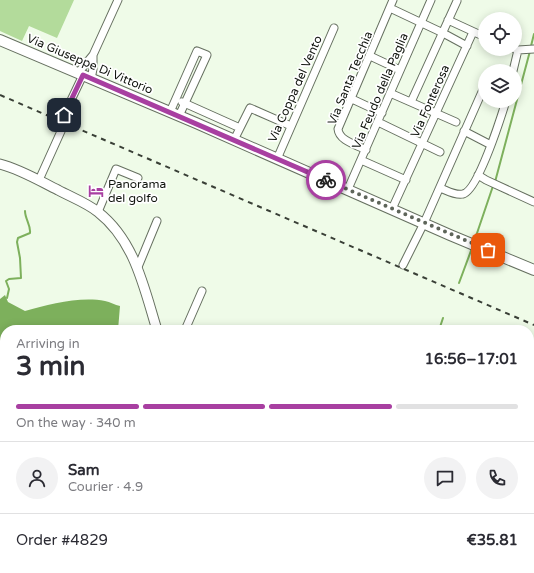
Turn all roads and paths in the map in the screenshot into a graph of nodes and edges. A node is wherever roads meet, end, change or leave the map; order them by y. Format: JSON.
{"nodes":[{"id":1,"x":118,"y":0,"type":"edge"},
{"id":2,"x":393,"y":0,"type":"edge"},
{"id":3,"x":431,"y":0,"type":"edge"},
{"id":4,"x":457,"y":1,"type":"dead end"},
{"id":5,"x":390,"y":8,"type":"junction"},
{"id":6,"x":448,"y":20,"type":"junction"},
{"id":7,"x":421,"y":22,"type":"junction"},
{"id":8,"x":334,"y":28,"type":"dead end"},
{"id":9,"x":473,"y":32,"type":"junction"},
{"id":10,"x":443,"y":33,"type":"junction"},
{"id":11,"x":478,"y":34,"type":"edge"},
{"id":12,"x":0,"y":40,"type":"edge"},
{"id":13,"x":467,"y":46,"type":"junction"},
{"id":14,"x":522,"y":49,"type":"edge"},
{"id":15,"x":534,"y":49,"type":"edge"},
{"id":16,"x":93,"y":55,"type":"junction"},
{"id":17,"x":370,"y":56,"type":"junction"},
{"id":18,"x":400,"y":70,"type":"junction"},
{"id":19,"x":84,"y":76,"type":"junction"},
{"id":20,"x":390,"y":92,"type":"junction"},
{"id":21,"x":176,"y":99,"type":"junction"},
{"id":22,"x":352,"y":99,"type":"junction"},
{"id":23,"x":478,"y":100,"type":"edge"},
{"id":24,"x":411,"y":102,"type":"junction"},
{"id":25,"x":185,"y":103,"type":"junction"},
{"id":26,"x":504,"y":108,"type":"edge"},
{"id":27,"x":382,"y":113,"type":"junction"},
{"id":28,"x":436,"y":113,"type":"junction"},
{"id":29,"x":174,"y":114,"type":"junction"},
{"id":30,"x":64,"y":115,"type":"dead end"},
{"id":31,"x":378,"y":122,"type":"junction"},
{"id":32,"x":456,"y":122,"type":"dead end"},
{"id":33,"x":291,"y":126,"type":"junction"},
{"id":34,"x":240,"y":128,"type":"junction"},
{"id":35,"x":62,"y":129,"type":"dead end"},
{"id":36,"x":464,"y":131,"type":"junction"},
{"id":37,"x":234,"y":140,"type":"junction"},
{"id":38,"x":423,"y":143,"type":"junction"},
{"id":39,"x":491,"y":145,"type":"junction"},
{"id":40,"x":366,"y":150,"type":"junction"},
{"id":41,"x":452,"y":157,"type":"junction"},
{"id":42,"x":277,"y":159,"type":"junction"},
{"id":43,"x":361,"y":160,"type":"junction"},
{"id":44,"x":0,"y":164,"type":"edge"},
{"id":45,"x":478,"y":175,"type":"junction"},
{"id":46,"x":138,"y":178,"type":"dead end"},
{"id":47,"x":39,"y":180,"type":"junction"},
{"id":48,"x":406,"y":180,"type":"junction"},
{"id":49,"x":440,"y":188,"type":"junction"},
{"id":50,"x":348,"y":189,"type":"junction"},
{"id":51,"x":534,"y":202,"type":"edge"},
{"id":52,"x":392,"y":209,"type":"junction"},
{"id":53,"x":98,"y":212,"type":"junction"},
{"id":54,"x":157,"y":221,"type":"dead end"},
{"id":55,"x":424,"y":223,"type":"junction"},
{"id":56,"x":403,"y":265,"type":"dead end"},
{"id":57,"x":138,"y":268,"type":"junction"},
{"id":58,"x":534,"y":270,"type":"edge"},
{"id":59,"x":202,"y":291,"type":"dead end"},
{"id":60,"x":155,"y":325,"type":"edge"},
{"id":61,"x":187,"y":325,"type":"edge"}],
"edges":[{"from":1,"to":16,"type":"street"},
{"from":2,"to":5,"type":"street","name":"Via Santa Tecchia"},
{"from":3,"to":7,"type":"street","name":"Via Feudo della Paglia"},
{"from":4,"to":6,"type":"street"},
{"from":5,"to":7,"type":"street"},
{"from":5,"to":17,"type":"street","name":"Via Santa Tecchia"},
{"from":6,"to":9,"type":"street"},
{"from":6,"to":10,"type":"street"},
{"from":7,"to":10,"type":"street"},
{"from":7,"to":18,"type":"street","name":"Via Feudo della Paglia"},
{"from":8,"to":33,"type":"street","name":"Via Coppa del Vento"},
{"from":9,"to":11,"type":"street"},
{"from":9,"to":13,"type":"street","name":"Via Fonterosa"},
{"from":10,"to":13,"type":"street"},
{"from":10,"to":24,"type":"street"},
{"from":12,"to":19,"type":"main road","name":"Via Giuseppe Di Vittorio"},
{"from":13,"to":28,"type":"street","name":"Via Fonterosa"},
{"from":14,"to":15,"type":"street"},
{"from":16,"to":19,"type":"street"},
{"from":16,"to":19,"type":"street"},
{"from":17,"to":18,"type":"street"},
{"from":17,"to":22,"type":"street","name":"Via Santa Tecchia"},
{"from":18,"to":20,"type":"street","name":"Via Feudo della Paglia"},
{"from":19,"to":29,"type":"main road","name":"Via Giuseppe Di Vittorio"},
{"from":19,"to":30,"type":"street"},
{"from":20,"to":24,"type":"street"},
{"from":20,"to":27,"type":"street","name":"Via Feudo della Paglia"},
{"from":21,"to":25,"type":"street"},
{"from":21,"to":25,"type":"street"},
{"from":21,"to":29,"type":"street"},
{"from":22,"to":27,"type":"street"},
{"from":22,"to":40,"type":"street","name":"Via Santa Tecchia"},
{"from":23,"to":36,"type":"street"},
{"from":24,"to":28,"type":"street"},
{"from":25,"to":29,"type":"street"},
{"from":25,"to":34,"type":"street"},
{"from":26,"to":39,"type":"street"},
{"from":27,"to":31,"type":"street","name":"Via Feudo della Paglia"},
{"from":28,"to":32,"type":"street"},
{"from":28,"to":38,"type":"street","name":"Via Fonterosa"},
{"from":29,"to":37,"type":"main road","name":"Via Giuseppe Di Vittorio"},
{"from":31,"to":38,"type":"street"},
{"from":31,"to":40,"type":"street","name":"Via Feudo della Paglia"},
{"from":33,"to":34,"type":"street"},
{"from":33,"to":42,"type":"street","name":"Via Coppa del Vento"},
{"from":34,"to":37,"type":"street"},
{"from":35,"to":47,"type":"street"},
{"from":36,"to":39,"type":"street"},
{"from":36,"to":41,"type":"street"},
{"from":37,"to":42,"type":"main road","name":"Via Giuseppe Di Vittorio"},
{"from":38,"to":41,"type":"street"},
{"from":38,"to":48,"type":"street","name":"Via Fonterosa"},
{"from":39,"to":45,"type":"street"},
{"from":40,"to":43,"type":"street","name":"Via Feudo della Paglia"},
{"from":41,"to":49,"type":"street"},
{"from":42,"to":50,"type":"main road","name":"Via Giuseppe Di Vittorio"},
{"from":43,"to":48,"type":"street"},
{"from":43,"to":50,"type":"street","name":"Via Feudo della Paglia"},
{"from":44,"to":47,"type":"street"},
{"from":45,"to":49,"type":"street"},
{"from":45,"to":51,"type":"street"},
{"from":46,"to":53,"type":"street"},
{"from":47,"to":53,"type":"street"},
{"from":48,"to":52,"type":"street","name":"Via Fonterosa"},
{"from":49,"to":55,"type":"street"},
{"from":50,"to":52,"type":"main road","name":"Via Giuseppe Di Vittorio"},
{"from":52,"to":55,"type":"main road","name":"Via Giuseppe Di Vittorio"},
{"from":53,"to":57,"type":"street"},
{"from":54,"to":57,"type":"street"},
{"from":55,"to":56,"type":"street"},
{"from":55,"to":58,"type":"main road","name":"Via Giuseppe Di Vittorio"},
{"from":57,"to":60,"type":"street"},
{"from":59,"to":61,"type":"street"}]}
